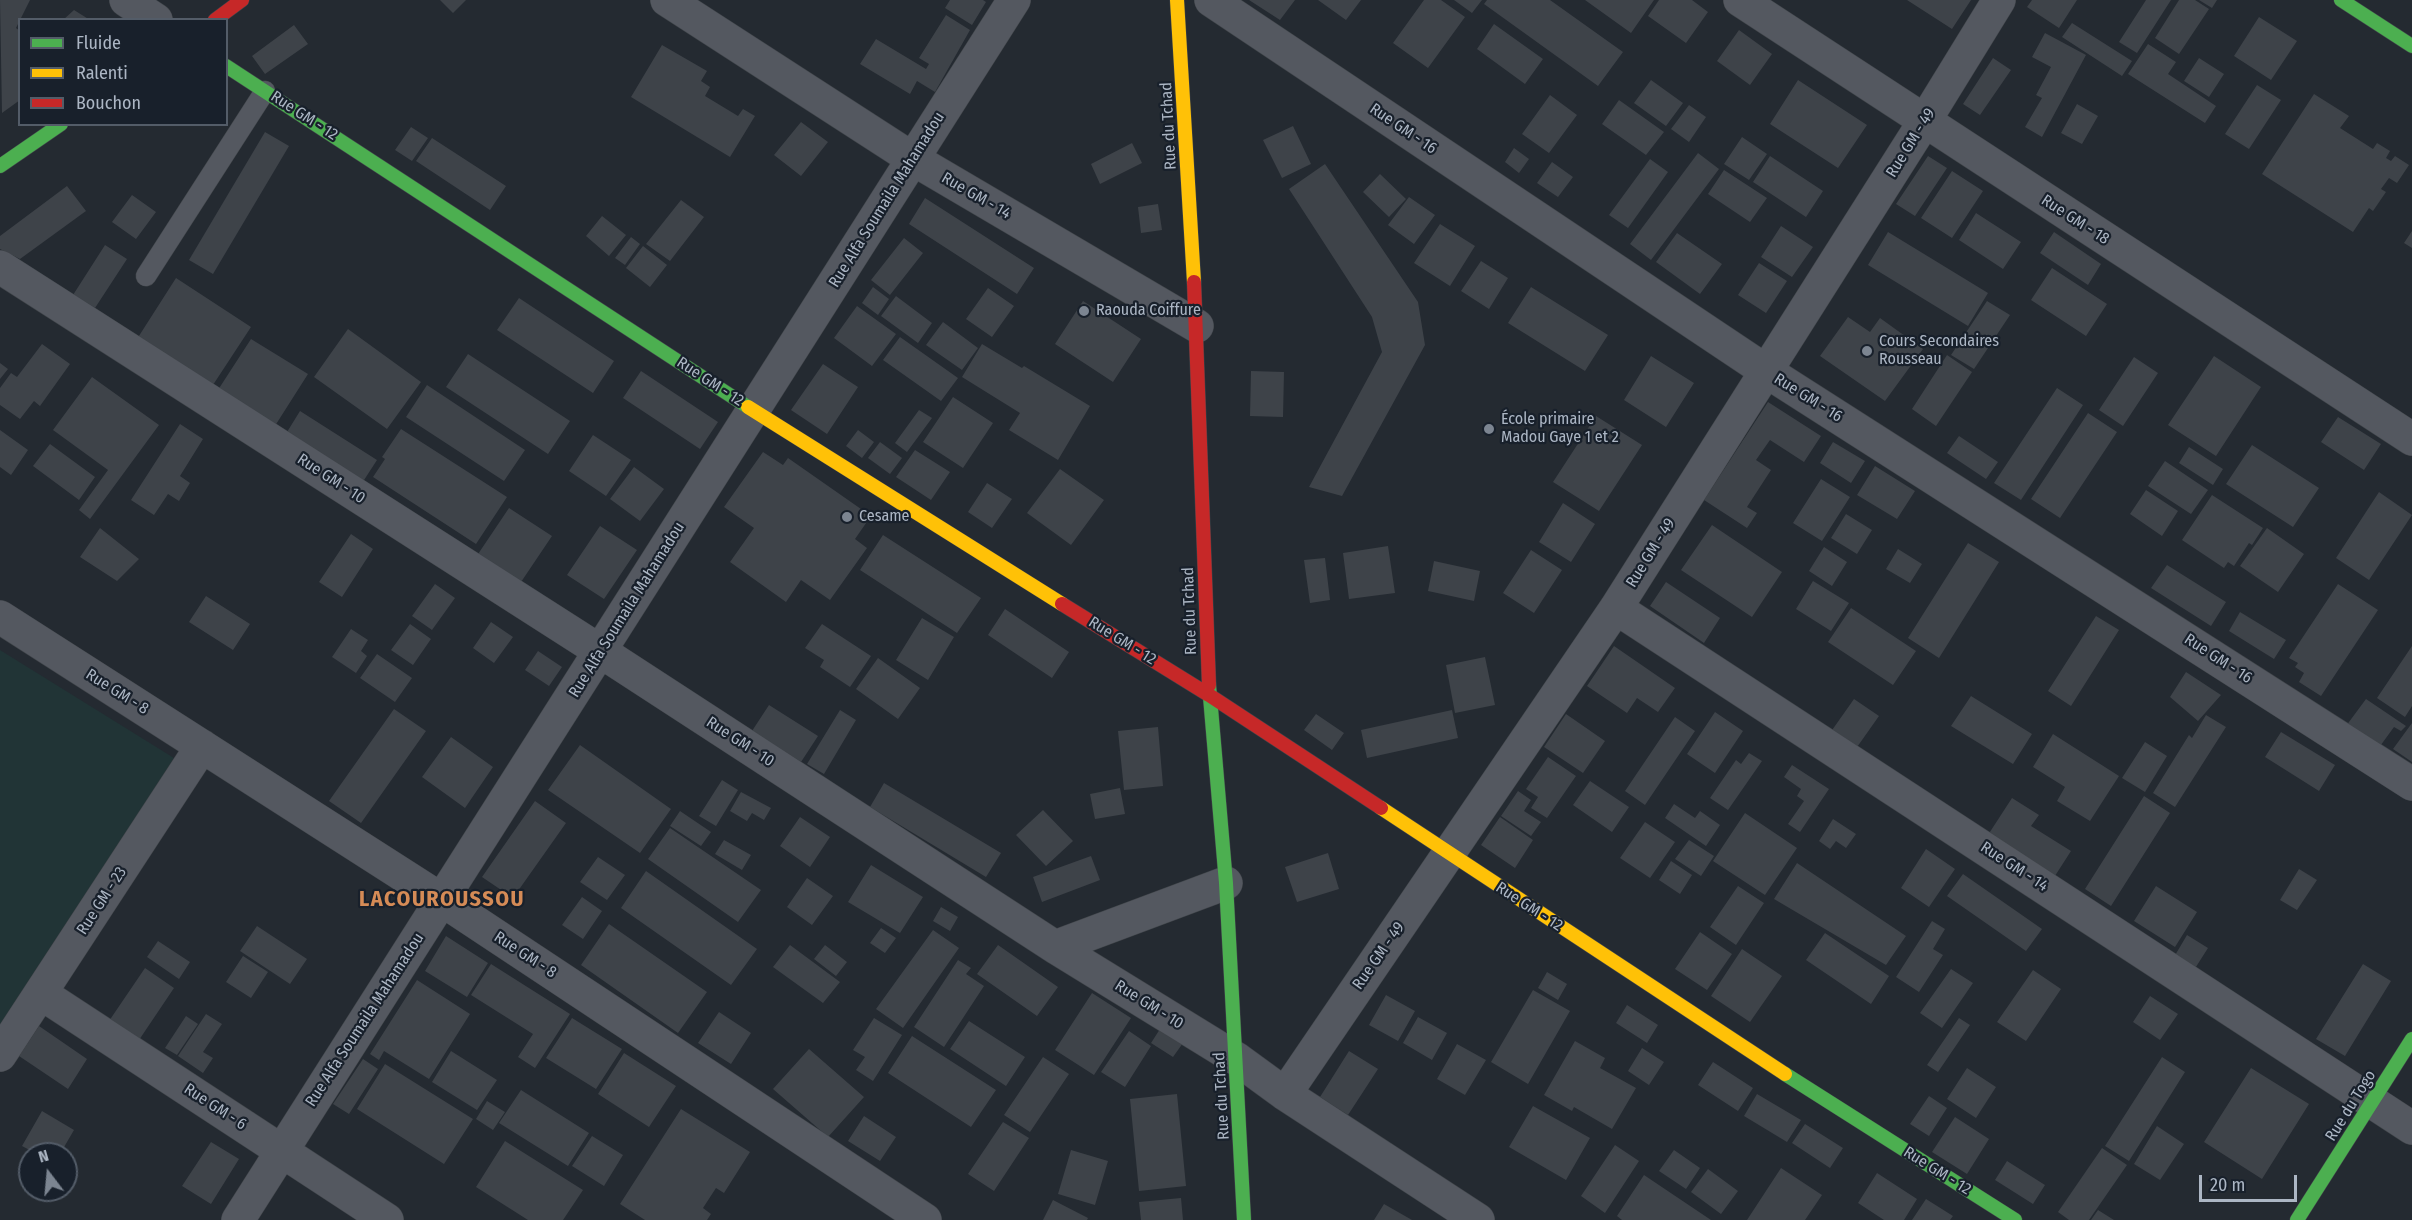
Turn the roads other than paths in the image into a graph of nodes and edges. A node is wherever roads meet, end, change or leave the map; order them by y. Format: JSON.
{"nodes":[{"id":1,"x":126,"y":0,"type":"edge"},
{"id":2,"x":242,"y":0,"type":"edge"},
{"id":3,"x":667,"y":0,"type":"edge"},
{"id":4,"x":1014,"y":0,"type":"edge"},
{"id":5,"x":1178,"y":0,"type":"edge"},
{"id":6,"x":1211,"y":0,"type":"edge"},
{"id":7,"x":1740,"y":0,"type":"edge"},
{"id":8,"x":1999,"y":0,"type":"edge"},
{"id":9,"x":2341,"y":0,"type":"edge"},
{"id":10,"x":153,"y":18,"type":"edge"},
{"id":11,"x":217,"y":18,"type":"edge"},
{"id":12,"x":2412,"y":46,"type":"edge"},
{"id":13,"x":228,"y":67,"type":"edge"},
{"id":14,"x":265,"y":91,"type":"junction"},
{"id":15,"x":1924,"y":122,"type":"junction"},
{"id":16,"x":58,"y":126,"type":"edge"},
{"id":17,"x":913,"y":159,"type":"junction"},
{"id":18,"x":0,"y":166,"type":"edge"},
{"id":19,"x":0,"y":267,"type":"edge"},
{"id":20,"x":146,"y":276,"type":"dead end"},
{"id":21,"x":1197,"y":326,"type":"junction"},
{"id":22,"x":1766,"y":371,"type":"junction"},
{"id":23,"x":753,"y":411,"type":"junction"},
{"id":24,"x":2412,"y":439,"type":"edge"},
{"id":25,"x":1616,"y":608,"type":"junction"},
{"id":26,"x":0,"y":617,"type":"edge"},
{"id":27,"x":600,"y":651,"type":"junction"},
{"id":28,"x":1209,"y":695,"type":"junction"},
{"id":29,"x":202,"y":746,"type":"junction"},
{"id":30,"x":2412,"y":784,"type":"edge"},
{"id":31,"x":1449,"y":855,"type":"junction"},
{"id":32,"x":1226,"y":883,"type":"junction"},
{"id":33,"x":442,"y":900,"type":"junction"},
{"id":34,"x":1054,"y":947,"type":"junction"},
{"id":35,"x":42,"y":994,"type":"junction"},
{"id":36,"x":2412,"y":1039,"type":"edge"},
{"id":37,"x":0,"y":1055,"type":"edge"},
{"id":38,"x":1238,"y":1059,"type":"junction"},
{"id":39,"x":1284,"y":1095,"type":"junction"},
{"id":40,"x":2373,"y":1102,"type":"junction"},
{"id":41,"x":2412,"y":1128,"type":"edge"},
{"id":42,"x":282,"y":1151,"type":"junction"},
{"id":43,"x":238,"y":1220,"type":"edge"},
{"id":44,"x":387,"y":1220,"type":"edge"},
{"id":45,"x":925,"y":1220,"type":"edge"},
{"id":46,"x":1244,"y":1220,"type":"edge"},
{"id":47,"x":1478,"y":1220,"type":"edge"},
{"id":48,"x":2015,"y":1220,"type":"edge"},
{"id":49,"x":2297,"y":1220,"type":"edge"}],
"edges":[{"from":1,"to":10,"type":"street"},
{"from":2,"to":11,"type":"street"},
{"from":3,"to":17,"type":"street","name":"Rue GM - 14"},
{"from":4,"to":17,"type":"street","name":"Rue Alfa Soumaila Mahamadou"},
{"from":5,"to":21,"type":"street","name":"Rue du Tchad"},
{"from":6,"to":22,"type":"street","name":"Rue GM - 16"},
{"from":7,"to":15,"type":"street","name":"Rue GM - 18"},
{"from":8,"to":15,"type":"street","name":"Rue GM - 49"},
{"from":9,"to":12,"type":"street"},
{"from":13,"to":14,"type":"street","name":"Rue GM - 12"},
{"from":14,"to":20,"type":"lane"},
{"from":14,"to":23,"type":"street","name":"Rue GM - 12"},
{"from":15,"to":22,"type":"street","name":"Rue GM - 49"},
{"from":15,"to":24,"type":"street","name":"Rue GM - 18"},
{"from":16,"to":18,"type":"street"},
{"from":17,"to":21,"type":"street","name":"Rue GM - 14"},
{"from":17,"to":23,"type":"street","name":"Rue Alfa Soumaila Mahamadou"},
{"from":19,"to":27,"type":"street","name":"Rue GM - 10"},
{"from":21,"to":28,"type":"street","name":"Rue du Tchad"},
{"from":22,"to":25,"type":"street","name":"Rue GM - 49"},
{"from":22,"to":30,"type":"street","name":"Rue GM - 16"},
{"from":23,"to":27,"type":"street","name":"Rue Alfa Soumaila Mahamadou"},
{"from":23,"to":28,"type":"street","name":"Rue GM - 12"},
{"from":25,"to":31,"type":"street","name":"Rue GM - 49"},
{"from":25,"to":40,"type":"street","name":"Rue GM - 14"},
{"from":26,"to":29,"type":"street","name":"Rue GM - 8"},
{"from":27,"to":33,"type":"street","name":"Rue Alfa Soumaila Mahamadou"},
{"from":27,"to":34,"type":"street","name":"Rue GM - 10"},
{"from":28,"to":31,"type":"street","name":"Rue GM - 12"},
{"from":28,"to":32,"type":"street","name":"Rue du Tchad"},
{"from":29,"to":33,"type":"street","name":"Rue GM - 8"},
{"from":29,"to":35,"type":"street","name":"Rue GM - 23"},
{"from":31,"to":39,"type":"street","name":"Rue GM - 49"},
{"from":31,"to":48,"type":"street","name":"Rue GM - 12"},
{"from":32,"to":34,"type":"street"},
{"from":32,"to":38,"type":"street","name":"Rue du Tchad"},
{"from":33,"to":42,"type":"street","name":"Rue Alfa Soumaila Mahamadou"},
{"from":33,"to":45,"type":"street","name":"Rue GM - 8"},
{"from":34,"to":38,"type":"street","name":"Rue GM - 10"},
{"from":35,"to":37,"type":"street","name":"Rue GM - 23"},
{"from":35,"to":42,"type":"street","name":"Rue GM - 6"},
{"from":36,"to":40,"type":"street","name":"Rue du Togo"},
{"from":38,"to":39,"type":"street","name":"Rue GM - 10"},
{"from":38,"to":46,"type":"street","name":"Rue du Tchad"},
{"from":39,"to":47,"type":"street","name":"Rue GM - 10"},
{"from":40,"to":41,"type":"street","name":"Rue GM - 14"},
{"from":40,"to":49,"type":"street","name":"Rue du Togo"},
{"from":42,"to":43,"type":"street","name":"Rue Alfa Soumaila Mahamadou"},
{"from":42,"to":44,"type":"street","name":"Rue GM - 6"}]}
